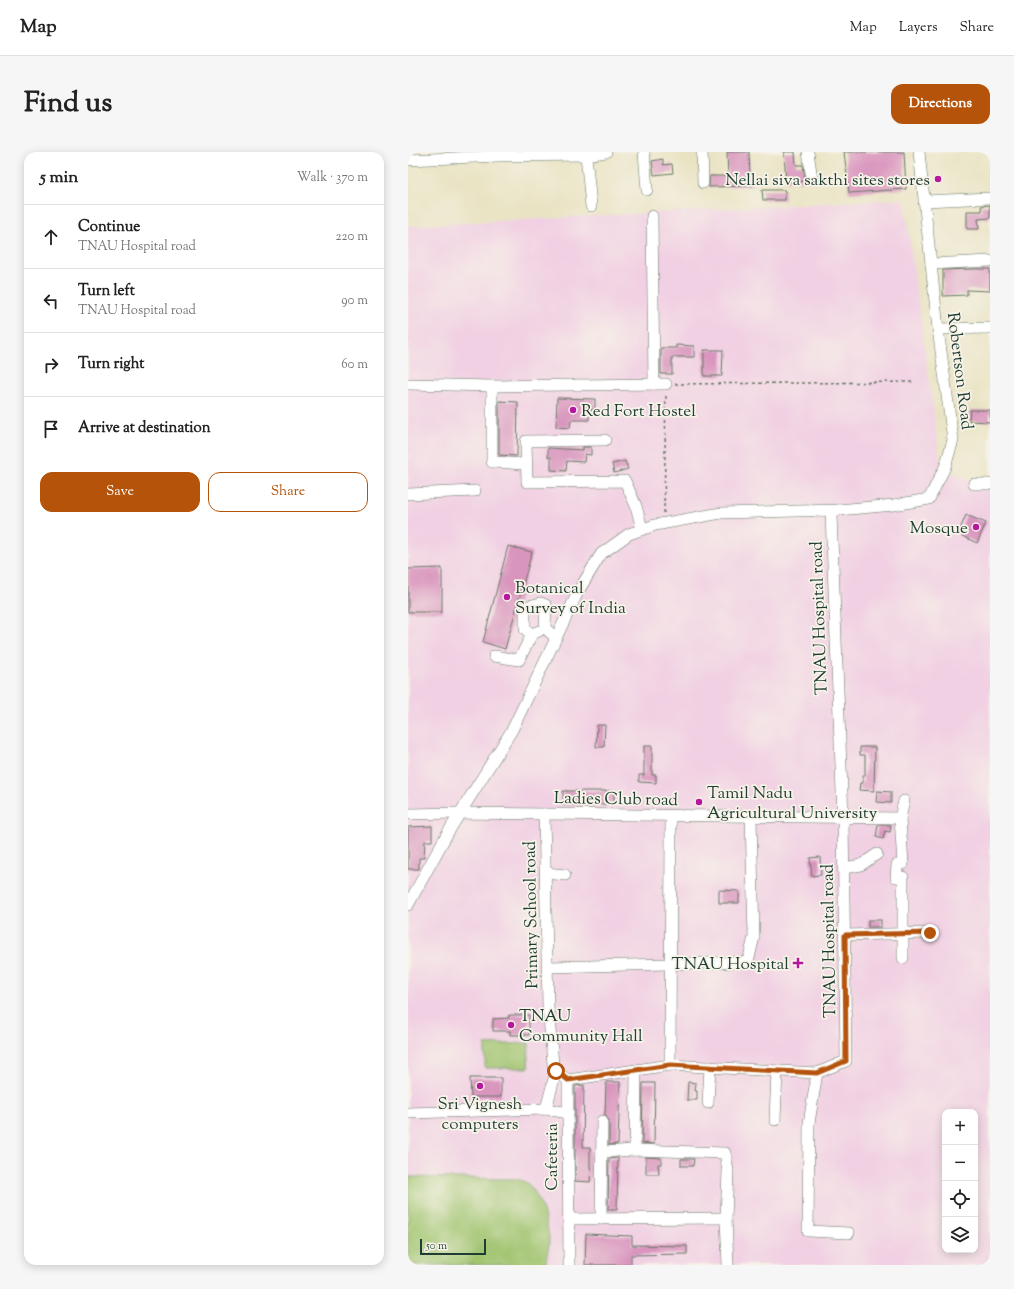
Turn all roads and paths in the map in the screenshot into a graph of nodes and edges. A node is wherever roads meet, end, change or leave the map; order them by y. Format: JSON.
{"nodes":[{"id":1,"x":408,"y":152,"type":"edge"},
{"id":2,"x":606,"y":152,"type":"edge"},
{"id":3,"x":644,"y":152,"type":"edge"},
{"id":4,"x":702,"y":152,"type":"edge"},
{"id":5,"x":808,"y":152,"type":"edge"},
{"id":6,"x":919,"y":152,"type":"edge"},
{"id":7,"x":498,"y":154,"type":"edge"},
{"id":8,"x":586,"y":155,"type":"junction"},
{"id":9,"x":408,"y":160,"type":"edge"},
{"id":10,"x":812,"y":179,"type":"dead end"},
{"id":11,"x":703,"y":183,"type":"dead end"},
{"id":12,"x":647,"y":190,"type":"dead end"},
{"id":13,"x":990,"y":198,"type":"edge"},
{"id":14,"x":924,"y":201,"type":"junction"},
{"id":15,"x":591,"y":206,"type":"dead end"},
{"id":16,"x":652,"y":216,"type":"dead end"},
{"id":17,"x":990,"y":261,"type":"edge"},
{"id":18,"x":931,"y":264,"type":"junction"},
{"id":19,"x":990,"y":328,"type":"edge"},
{"id":20,"x":938,"y":329,"type":"junction"},
{"id":21,"x":915,"y":382,"type":"dead end"},
{"id":22,"x":408,"y":384,"type":"edge"},
{"id":23,"x":654,"y":384,"type":"junction"},
{"id":24,"x":666,"y":384,"type":"junction"},
{"id":25,"x":492,"y":386,"type":"junction"},
{"id":26,"x":605,"y":440,"type":"dead end"},
{"id":27,"x":526,"y":464,"type":"junction"},
{"id":28,"x":974,"y":484,"type":"dead end"},
{"id":29,"x":990,"y":484,"type":"edge"},
{"id":30,"x":474,"y":491,"type":"dead end"},
{"id":31,"x":408,"y":494,"type":"edge"},
{"id":32,"x":838,"y":510,"type":"junction"},
{"id":33,"x":664,"y":523,"type":"junction"},
{"id":34,"x":642,"y":529,"type":"junction"},
{"id":35,"x":545,"y":628,"type":"junction"},
{"id":36,"x":532,"y":634,"type":"junction"},
{"id":37,"x":556,"y":638,"type":"junction"},
{"id":38,"x":494,"y":656,"type":"dead end"},
{"id":39,"x":904,"y":802,"type":"dead end"},
{"id":40,"x":460,"y":813,"type":"junction"},
{"id":41,"x":408,"y":814,"type":"edge"},
{"id":42,"x":544,"y":814,"type":"junction"},
{"id":43,"x":671,"y":816,"type":"junction"},
{"id":44,"x":751,"y":817,"type":"junction"},
{"id":45,"x":843,"y":817,"type":"junction"},
{"id":46,"x":900,"y":818,"type":"junction"},
{"id":47,"x":877,"y":854,"type":"dead end"},
{"id":48,"x":844,"y":868,"type":"junction"},
{"id":49,"x":546,"y":873,"type":"junction"},
{"id":50,"x":565,"y":875,"type":"dead end"},
{"id":51,"x":408,"y":905,"type":"edge"},
{"id":52,"x":903,"y":933,"type":"junction"},
{"id":53,"x":930,"y":933,"type":"dead end"},
{"id":54,"x":845,"y":935,"type":"junction"},
{"id":55,"x":903,"y":958,"type":"dead end"},
{"id":56,"x":670,"y":964,"type":"junction"},
{"id":57,"x":548,"y":967,"type":"junction"},
{"id":58,"x":670,"y":1065,"type":"junction"},
{"id":59,"x":710,"y":1068,"type":"junction"},
{"id":60,"x":636,"y":1070,"type":"junction"},
{"id":61,"x":556,"y":1071,"type":"junction"},
{"id":62,"x":777,"y":1071,"type":"junction"},
{"id":63,"x":817,"y":1073,"type":"junction"},
{"id":64,"x":568,"y":1080,"type":"junction"},
{"id":65,"x":708,"y":1103,"type":"dead end"},
{"id":66,"x":546,"y":1109,"type":"junction"},
{"id":67,"x":408,"y":1113,"type":"edge"},
{"id":68,"x":568,"y":1113,"type":"junction"},
{"id":69,"x":775,"y":1120,"type":"dead end"},
{"id":70,"x":602,"y":1121,"type":"dead end"},
{"id":71,"x":635,"y":1150,"type":"junction"},
{"id":72,"x":602,"y":1152,"type":"junction"},
{"id":73,"x":726,"y":1218,"type":"junction"},
{"id":74,"x":569,"y":1219,"type":"junction"},
{"id":75,"x":601,"y":1219,"type":"junction"},
{"id":76,"x":850,"y":1233,"type":"dead end"},
{"id":77,"x":569,"y":1265,"type":"edge"},
{"id":78,"x":728,"y":1265,"type":"edge"}],
"edges":[{"from":1,"to":9,"type":"street"},
{"from":2,"to":8,"type":"street"},
{"from":3,"to":12,"type":"street"},
{"from":4,"to":11,"type":"street"},
{"from":5,"to":10,"type":"street"},
{"from":6,"to":14,"type":"street","name":"Robertson Road"},
{"from":7,"to":8,"type":"street"},
{"from":7,"to":9,"type":"street"},
{"from":8,"to":15,"type":"street"},
{"from":13,"to":14,"type":"street"},
{"from":14,"to":18,"type":"street","name":"Robertson Road"},
{"from":16,"to":23,"type":"street"},
{"from":17,"to":18,"type":"street"},
{"from":18,"to":20,"type":"street","name":"Robertson Road"},
{"from":19,"to":20,"type":"street"},
{"from":20,"to":32,"type":"street","name":"Robertson Road"},
{"from":21,"to":24,"type":"path"},
{"from":22,"to":25,"type":"street"},
{"from":23,"to":24,"type":"street"},
{"from":23,"to":25,"type":"street"},
{"from":24,"to":33,"type":"path"},
{"from":25,"to":27,"type":"street"},
{"from":26,"to":27,"type":"street"},
{"from":27,"to":34,"type":"street"},
{"from":28,"to":29,"type":"street"},
{"from":30,"to":31,"type":"street"},
{"from":32,"to":33,"type":"street"},
{"from":32,"to":45,"type":"street","name":"TNAU Hospital road"},
{"from":33,"to":34,"type":"street"},
{"from":34,"to":37,"type":"street"},
{"from":35,"to":36,"type":"street"},
{"from":35,"to":36,"type":"street"},
{"from":35,"to":37,"type":"street"},
{"from":36,"to":38,"type":"street"},
{"from":37,"to":40,"type":"street"},
{"from":39,"to":46,"type":"street"},
{"from":40,"to":41,"type":"street","name":"Ladies Club road"},
{"from":40,"to":42,"type":"street","name":"Ladies Club road"},
{"from":40,"to":51,"type":"street"},
{"from":42,"to":43,"type":"street","name":"Ladies Club road"},
{"from":42,"to":49,"type":"street","name":"Primary School road"},
{"from":43,"to":44,"type":"street","name":"Ladies Club road"},
{"from":43,"to":56,"type":"street"},
{"from":44,"to":45,"type":"street","name":"Ladies Club road"},
{"from":44,"to":56,"type":"street"},
{"from":45,"to":46,"type":"street","name":"Ladies Club road"},
{"from":45,"to":48,"type":"street","name":"TNAU Hospital road"},
{"from":46,"to":52,"type":"street"},
{"from":47,"to":48,"type":"street"},
{"from":48,"to":54,"type":"street","name":"TNAU Hospital road"},
{"from":49,"to":50,"type":"street"},
{"from":49,"to":57,"type":"street","name":"Primary School road"},
{"from":52,"to":53,"type":"street"},
{"from":52,"to":54,"type":"street"},
{"from":52,"to":55,"type":"street"},
{"from":54,"to":63,"type":"street","name":"TNAU Hospital road"},
{"from":56,"to":57,"type":"street"},
{"from":56,"to":58,"type":"street"},
{"from":57,"to":61,"type":"street","name":"Primary School road"},
{"from":58,"to":59,"type":"street","name":"TNAU Hospital road"},
{"from":58,"to":60,"type":"street","name":"TNAU Hospital road"},
{"from":59,"to":62,"type":"street","name":"TNAU Hospital road"},
{"from":59,"to":65,"type":"street"},
{"from":60,"to":64,"type":"street","name":"TNAU Hospital road"},
{"from":60,"to":71,"type":"street"},
{"from":61,"to":64,"type":"street"},
{"from":61,"to":66,"type":"street"},
{"from":62,"to":63,"type":"street","name":"TNAU Hospital road"},
{"from":62,"to":69,"type":"street"},
{"from":63,"to":76,"type":"street"},
{"from":64,"to":68,"type":"street"},
{"from":66,"to":67,"type":"street","name":"Cafeteria"},
{"from":66,"to":68,"type":"street","name":"Cafeteria"},
{"from":68,"to":74,"type":"street","name":"Cafeteria"},
{"from":70,"to":72,"type":"street"},
{"from":71,"to":72,"type":"street"},
{"from":71,"to":73,"type":"street"},
{"from":72,"to":75,"type":"street"},
{"from":73,"to":75,"type":"street"},
{"from":73,"to":78,"type":"street"},
{"from":74,"to":75,"type":"street"},
{"from":74,"to":77,"type":"street","name":"Cafeteria"}]}
